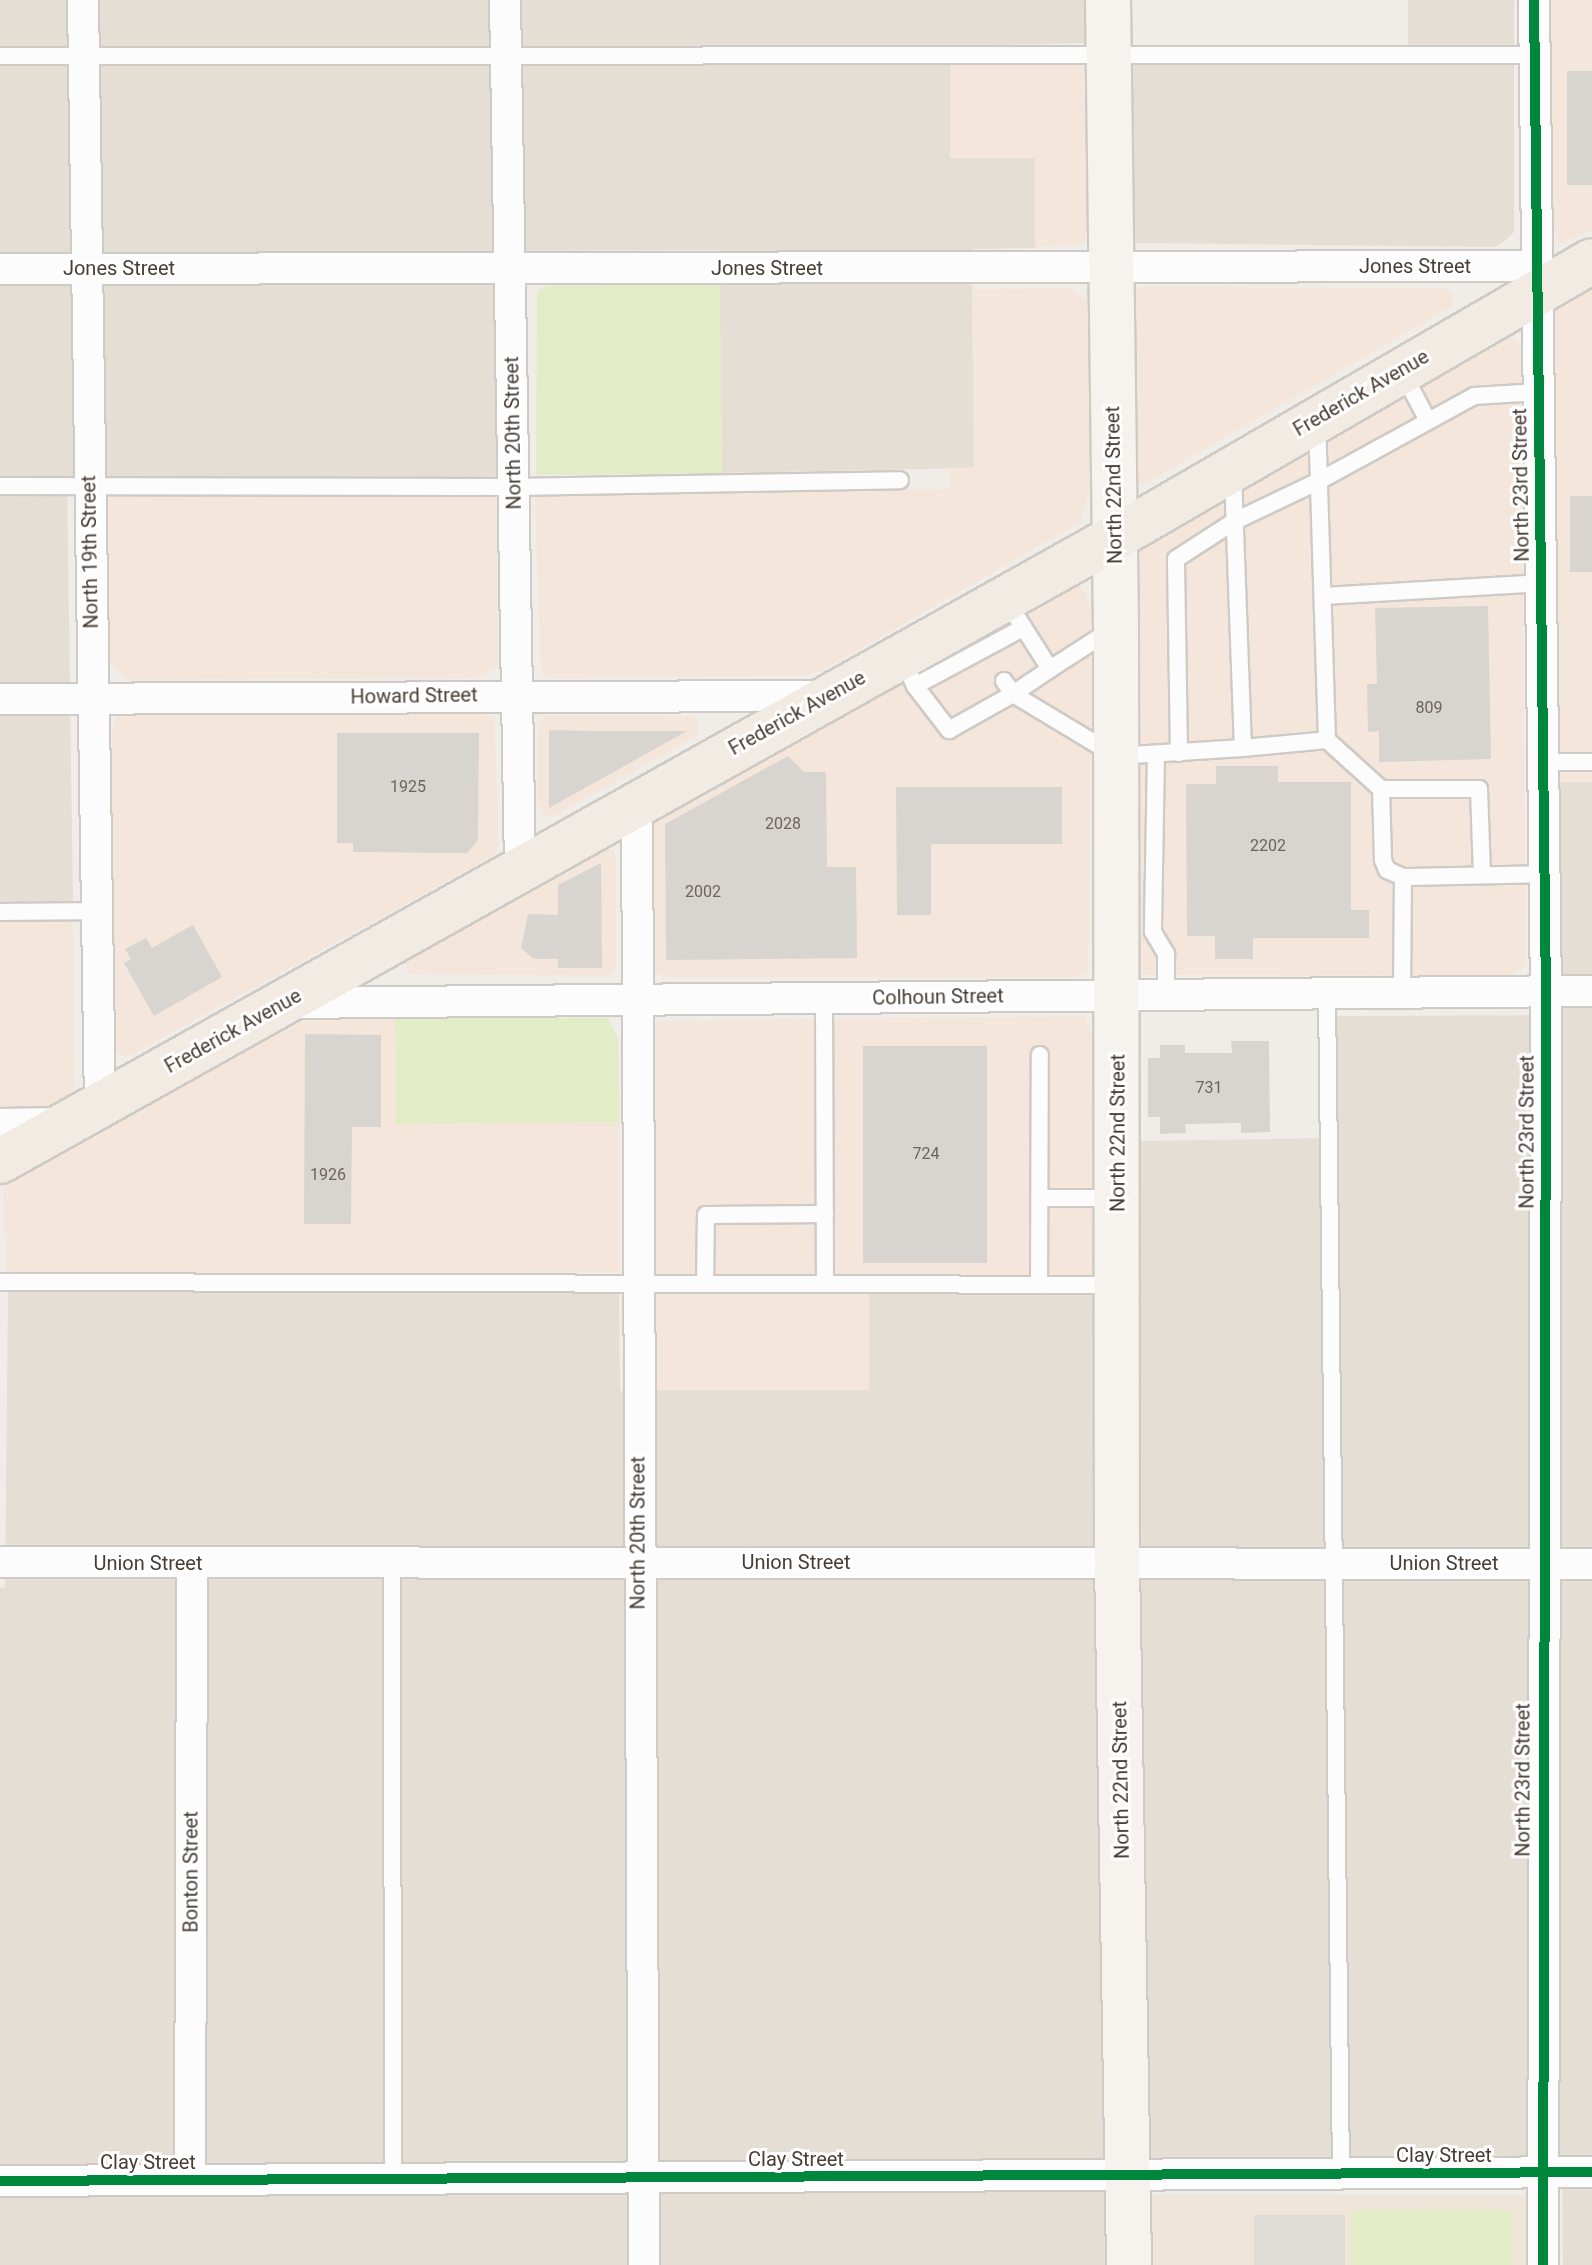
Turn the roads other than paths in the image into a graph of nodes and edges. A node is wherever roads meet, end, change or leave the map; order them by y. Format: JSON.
{"nodes":[{"id":1,"x":83,"y":0,"type":"edge"},
{"id":2,"x":505,"y":0,"type":"edge"},
{"id":3,"x":1108,"y":0,"type":"edge"},
{"id":4,"x":1534,"y":0,"type":"edge"},
{"id":5,"x":1108,"y":52,"type":"junction"},
{"id":6,"x":506,"y":55,"type":"junction"},
{"id":7,"x":1534,"y":55,"type":"junction"},
{"id":8,"x":0,"y":56,"type":"edge"},
{"id":9,"x":83,"y":56,"type":"junction"},
{"id":10,"x":1592,"y":261,"type":"edge"},
{"id":11,"x":1111,"y":266,"type":"junction"},
{"id":12,"x":84,"y":267,"type":"junction"},
{"id":13,"x":0,"y":269,"type":"edge"},
{"id":14,"x":510,"y":270,"type":"junction"},
{"id":15,"x":1536,"y":279,"type":"junction"},
{"id":16,"x":1401,"y":370,"type":"junction"},
{"id":17,"x":1538,"y":392,"type":"junction"},
{"id":18,"x":1317,"y":418,"type":"junction"},
{"id":19,"x":1428,"y":421,"type":"junction"},
{"id":20,"x":1233,"y":466,"type":"junction"},
{"id":21,"x":900,"y":480,"type":"dead end"},
{"id":22,"x":1319,"y":481,"type":"junction"},
{"id":23,"x":0,"y":486,"type":"edge"},
{"id":24,"x":89,"y":486,"type":"junction"},
{"id":25,"x":514,"y":487,"type":"junction"},
{"id":26,"x":1235,"y":521,"type":"junction"},
{"id":27,"x":1114,"y":538,"type":"junction"},
{"id":28,"x":1540,"y":583,"type":"junction"},
{"id":29,"x":1323,"y":596,"type":"junction"},
{"id":30,"x":1013,"y":614,"type":"junction"},
{"id":31,"x":1116,"y":626,"type":"junction"},
{"id":32,"x":1050,"y":669,"type":"junction"},
{"id":33,"x":908,"y":670,"type":"junction"},
{"id":34,"x":1008,"y":688,"type":"junction"},
{"id":35,"x":517,"y":695,"type":"junction"},
{"id":36,"x":828,"y":696,"type":"junction"},
{"id":37,"x":0,"y":699,"type":"edge"},
{"id":38,"x":92,"y":699,"type":"junction"},
{"id":39,"x":1327,"y":740,"type":"junction"},
{"id":40,"x":1243,"y":748,"type":"junction"},
{"id":41,"x":1179,"y":753,"type":"junction"},
{"id":42,"x":1136,"y":755,"type":"junction"},
{"id":43,"x":1543,"y":762,"type":"junction"},
{"id":44,"x":1592,"y":762,"type":"edge"},
{"id":45,"x":1381,"y":789,"type":"junction"},
{"id":46,"x":637,"y":801,"type":"junction"},
{"id":47,"x":520,"y":867,"type":"junction"},
{"id":48,"x":1544,"y":874,"type":"junction"},
{"id":49,"x":1482,"y":875,"type":"junction"},
{"id":50,"x":1403,"y":877,"type":"junction"},
{"id":51,"x":97,"y":911,"type":"junction"},
{"id":52,"x":0,"y":912,"type":"edge"},
{"id":53,"x":1546,"y":990,"type":"junction"},
{"id":54,"x":1592,"y":991,"type":"edge"},
{"id":55,"x":1402,"y":992,"type":"junction"},
{"id":56,"x":1327,"y":993,"type":"junction"},
{"id":57,"x":1118,"y":996,"type":"junction"},
{"id":58,"x":1166,"y":996,"type":"junction"},
{"id":59,"x":824,"y":998,"type":"junction"},
{"id":60,"x":640,"y":1000,"type":"junction"},
{"id":61,"x":285,"y":1003,"type":"junction"},
{"id":62,"x":1040,"y":1055,"type":"dead end"},
{"id":63,"x":85,"y":1114,"type":"junction"},
{"id":64,"x":0,"y":1124,"type":"edge"},
{"id":65,"x":0,"y":1161,"type":"edge"},
{"id":66,"x":1040,"y":1198,"type":"junction"},
{"id":67,"x":1118,"y":1198,"type":"junction"},
{"id":68,"x":825,"y":1214,"type":"junction"},
{"id":69,"x":0,"y":1282,"type":"edge"},
{"id":70,"x":637,"y":1283,"type":"junction"},
{"id":71,"x":705,"y":1283,"type":"junction"},
{"id":72,"x":825,"y":1283,"type":"junction"},
{"id":73,"x":1039,"y":1285,"type":"junction"},
{"id":74,"x":1117,"y":1285,"type":"junction"},
{"id":75,"x":1117,"y":1561,"type":"junction"},
{"id":76,"x":0,"y":1562,"type":"edge"},
{"id":77,"x":638,"y":1562,"type":"junction"},
{"id":78,"x":192,"y":1563,"type":"junction"},
{"id":79,"x":392,"y":1563,"type":"junction"},
{"id":80,"x":1334,"y":1563,"type":"junction"},
{"id":81,"x":1542,"y":1564,"type":"junction"},
{"id":82,"x":1592,"y":1564,"type":"edge"},
{"id":83,"x":1341,"y":2172,"type":"junction"},
{"id":84,"x":1592,"y":2172,"type":"edge"},
{"id":85,"x":1541,"y":2173,"type":"junction"},
{"id":86,"x":1128,"y":2174,"type":"junction"},
{"id":87,"x":643,"y":2178,"type":"junction"},
{"id":88,"x":393,"y":2179,"type":"junction"},
{"id":89,"x":190,"y":2180,"type":"junction"},
{"id":90,"x":0,"y":2181,"type":"edge"},
{"id":91,"x":644,"y":2265,"type":"edge"},
{"id":92,"x":1129,"y":2265,"type":"edge"},
{"id":93,"x":1543,"y":2265,"type":"edge"}],
"edges":[{"from":1,"to":9,"type":"street","name":"North 19th Street"},
{"from":2,"to":6,"type":"street","name":"North 20th Street"},
{"from":3,"to":5,"type":"main road","name":"North 22nd Street"},
{"from":4,"to":7,"type":"street","name":"North 23rd Street"},
{"from":5,"to":6,"type":"lane"},
{"from":5,"to":7,"type":"lane"},
{"from":5,"to":11,"type":"main road","name":"North 22nd Street"},
{"from":6,"to":9,"type":"lane"},
{"from":6,"to":14,"type":"street","name":"North 20th Street"},
{"from":7,"to":15,"type":"street","name":"North 23rd Street"},
{"from":8,"to":9,"type":"lane"},
{"from":9,"to":12,"type":"street","name":"North 19th Street"},
{"from":10,"to":15,"type":"main road","name":"Frederick Avenue"},
{"from":11,"to":14,"type":"street","name":"Jones Street"},
{"from":11,"to":15,"type":"street","name":"Jones Street"},
{"from":11,"to":27,"type":"main road","name":"North 22nd Street"},
{"from":12,"to":13,"type":"street","name":"Jones Street"},
{"from":12,"to":14,"type":"street","name":"Jones Street"},
{"from":12,"to":24,"type":"street","name":"North 19th Street"},
{"from":14,"to":25,"type":"street","name":"North 20th Street"},
{"from":15,"to":16,"type":"main road","name":"Frederick Avenue"},
{"from":15,"to":17,"type":"street","name":"North 23rd Street"},
{"from":16,"to":18,"type":"main road","name":"Frederick Avenue"},
{"from":16,"to":19,"type":"lane"},
{"from":17,"to":19,"type":"lane"},
{"from":17,"to":28,"type":"street","name":"North 23rd Street"},
{"from":18,"to":20,"type":"main road","name":"Frederick Avenue"},
{"from":18,"to":22,"type":"lane"},
{"from":19,"to":22,"type":"lane"},
{"from":20,"to":26,"type":"lane"},
{"from":20,"to":27,"type":"main road","name":"Frederick Avenue"},
{"from":21,"to":25,"type":"lane"},
{"from":22,"to":26,"type":"lane"},
{"from":22,"to":29,"type":"lane"},
{"from":23,"to":24,"type":"lane"},
{"from":24,"to":25,"type":"lane"},
{"from":24,"to":38,"type":"street","name":"North 19th Street"},
{"from":25,"to":35,"type":"street","name":"North 20th Street"},
{"from":26,"to":40,"type":"lane"},
{"from":26,"to":41,"type":"lane"},
{"from":27,"to":30,"type":"main road","name":"Frederick Avenue"},
{"from":27,"to":31,"type":"main road","name":"North 22nd Street"},
{"from":28,"to":29,"type":"lane"},
{"from":28,"to":43,"type":"street","name":"North 23rd Street"},
{"from":29,"to":39,"type":"lane"},
{"from":30,"to":32,"type":"lane"},
{"from":30,"to":33,"type":"main road","name":"Frederick Avenue"},
{"from":30,"to":33,"type":"lane"},
{"from":31,"to":32,"type":"lane"},
{"from":31,"to":42,"type":"main road","name":"North 22nd Street"},
{"from":32,"to":34,"type":"lane"},
{"from":33,"to":34,"type":"lane"},
{"from":33,"to":36,"type":"main road","name":"Frederick Avenue"},
{"from":34,"to":42,"type":"lane"},
{"from":35,"to":36,"type":"street","name":"Howard Street"},
{"from":35,"to":38,"type":"street","name":"Howard Street"},
{"from":35,"to":47,"type":"street","name":"North 20th Street"},
{"from":36,"to":46,"type":"main road","name":"Frederick Avenue"},
{"from":37,"to":38,"type":"street","name":"Howard Street"},
{"from":38,"to":51,"type":"street","name":"North 19th Street"},
{"from":39,"to":40,"type":"lane"},
{"from":39,"to":45,"type":"lane"},
{"from":40,"to":41,"type":"lane"},
{"from":41,"to":42,"type":"lane"},
{"from":42,"to":57,"type":"main road","name":"North 22nd Street"},
{"from":42,"to":58,"type":"lane"},
{"from":43,"to":44,"type":"lane"},
{"from":43,"to":48,"type":"street","name":"North 23rd Street"},
{"from":45,"to":49,"type":"lane"},
{"from":45,"to":50,"type":"lane"},
{"from":46,"to":47,"type":"main road","name":"Frederick Avenue"},
{"from":46,"to":60,"type":"street","name":"North 20th Street"},
{"from":47,"to":61,"type":"main road","name":"Frederick Avenue"},
{"from":48,"to":49,"type":"lane"},
{"from":48,"to":53,"type":"street","name":"North 23rd Street"},
{"from":49,"to":50,"type":"lane"},
{"from":50,"to":55,"type":"lane"},
{"from":51,"to":52,"type":"lane"},
{"from":51,"to":63,"type":"street","name":"North 19th Street"},
{"from":53,"to":54,"type":"street","name":"Colhoun Street"},
{"from":53,"to":55,"type":"street","name":"Colhoun Street"},
{"from":53,"to":81,"type":"street","name":"North 23rd Street"},
{"from":55,"to":56,"type":"street","name":"Colhoun Street"},
{"from":56,"to":58,"type":"street","name":"Colhoun Street"},
{"from":56,"to":80,"type":"lane"},
{"from":57,"to":58,"type":"street","name":"Colhoun Street"},
{"from":57,"to":59,"type":"street","name":"Colhoun Street"},
{"from":57,"to":67,"type":"main road","name":"North 22nd Street"},
{"from":59,"to":60,"type":"street","name":"Colhoun Street"},
{"from":59,"to":68,"type":"lane"},
{"from":60,"to":61,"type":"street","name":"Colhoun Street"},
{"from":60,"to":70,"type":"street","name":"North 20th Street"},
{"from":61,"to":63,"type":"main road","name":"Frederick Avenue"},
{"from":62,"to":66,"type":"lane"},
{"from":63,"to":64,"type":"street"},
{"from":63,"to":65,"type":"main road","name":"Frederick Avenue"},
{"from":66,"to":67,"type":"lane"},
{"from":66,"to":73,"type":"lane"},
{"from":67,"to":74,"type":"main road","name":"North 22nd Street"},
{"from":68,"to":71,"type":"lane"},
{"from":68,"to":72,"type":"lane"},
{"from":69,"to":70,"type":"lane"},
{"from":70,"to":71,"type":"lane"},
{"from":70,"to":77,"type":"street","name":"North 20th Street"},
{"from":71,"to":72,"type":"lane"},
{"from":72,"to":73,"type":"lane"},
{"from":73,"to":74,"type":"lane"},
{"from":74,"to":75,"type":"main road","name":"North 22nd Street"},
{"from":75,"to":77,"type":"street","name":"Union Street"},
{"from":75,"to":80,"type":"street","name":"Union Street"},
{"from":75,"to":86,"type":"main road","name":"North 22nd Street"},
{"from":76,"to":78,"type":"street","name":"Union Street"},
{"from":77,"to":79,"type":"street","name":"Union Street"},
{"from":77,"to":87,"type":"street","name":"North 20th Street"},
{"from":78,"to":79,"type":"street","name":"Union Street"},
{"from":78,"to":89,"type":"street","name":"Bonton Street"},
{"from":79,"to":88,"type":"lane"},
{"from":80,"to":81,"type":"street","name":"Union Street"},
{"from":80,"to":83,"type":"lane"},
{"from":81,"to":82,"type":"street","name":"Union Street"},
{"from":81,"to":85,"type":"street","name":"North 23rd Street"},
{"from":83,"to":85,"type":"street","name":"Clay Street"},
{"from":83,"to":86,"type":"street","name":"Clay Street"},
{"from":84,"to":85,"type":"street","name":"Clay Street"},
{"from":85,"to":93,"type":"street","name":"North 23rd Street"},
{"from":86,"to":87,"type":"street","name":"Clay Street"},
{"from":86,"to":92,"type":"main road","name":"North 22nd Street"},
{"from":87,"to":88,"type":"street","name":"Clay Street"},
{"from":87,"to":91,"type":"street","name":"North 20th Street"},
{"from":88,"to":89,"type":"street","name":"Clay Street"},
{"from":89,"to":90,"type":"street","name":"Clay Street"}]}
